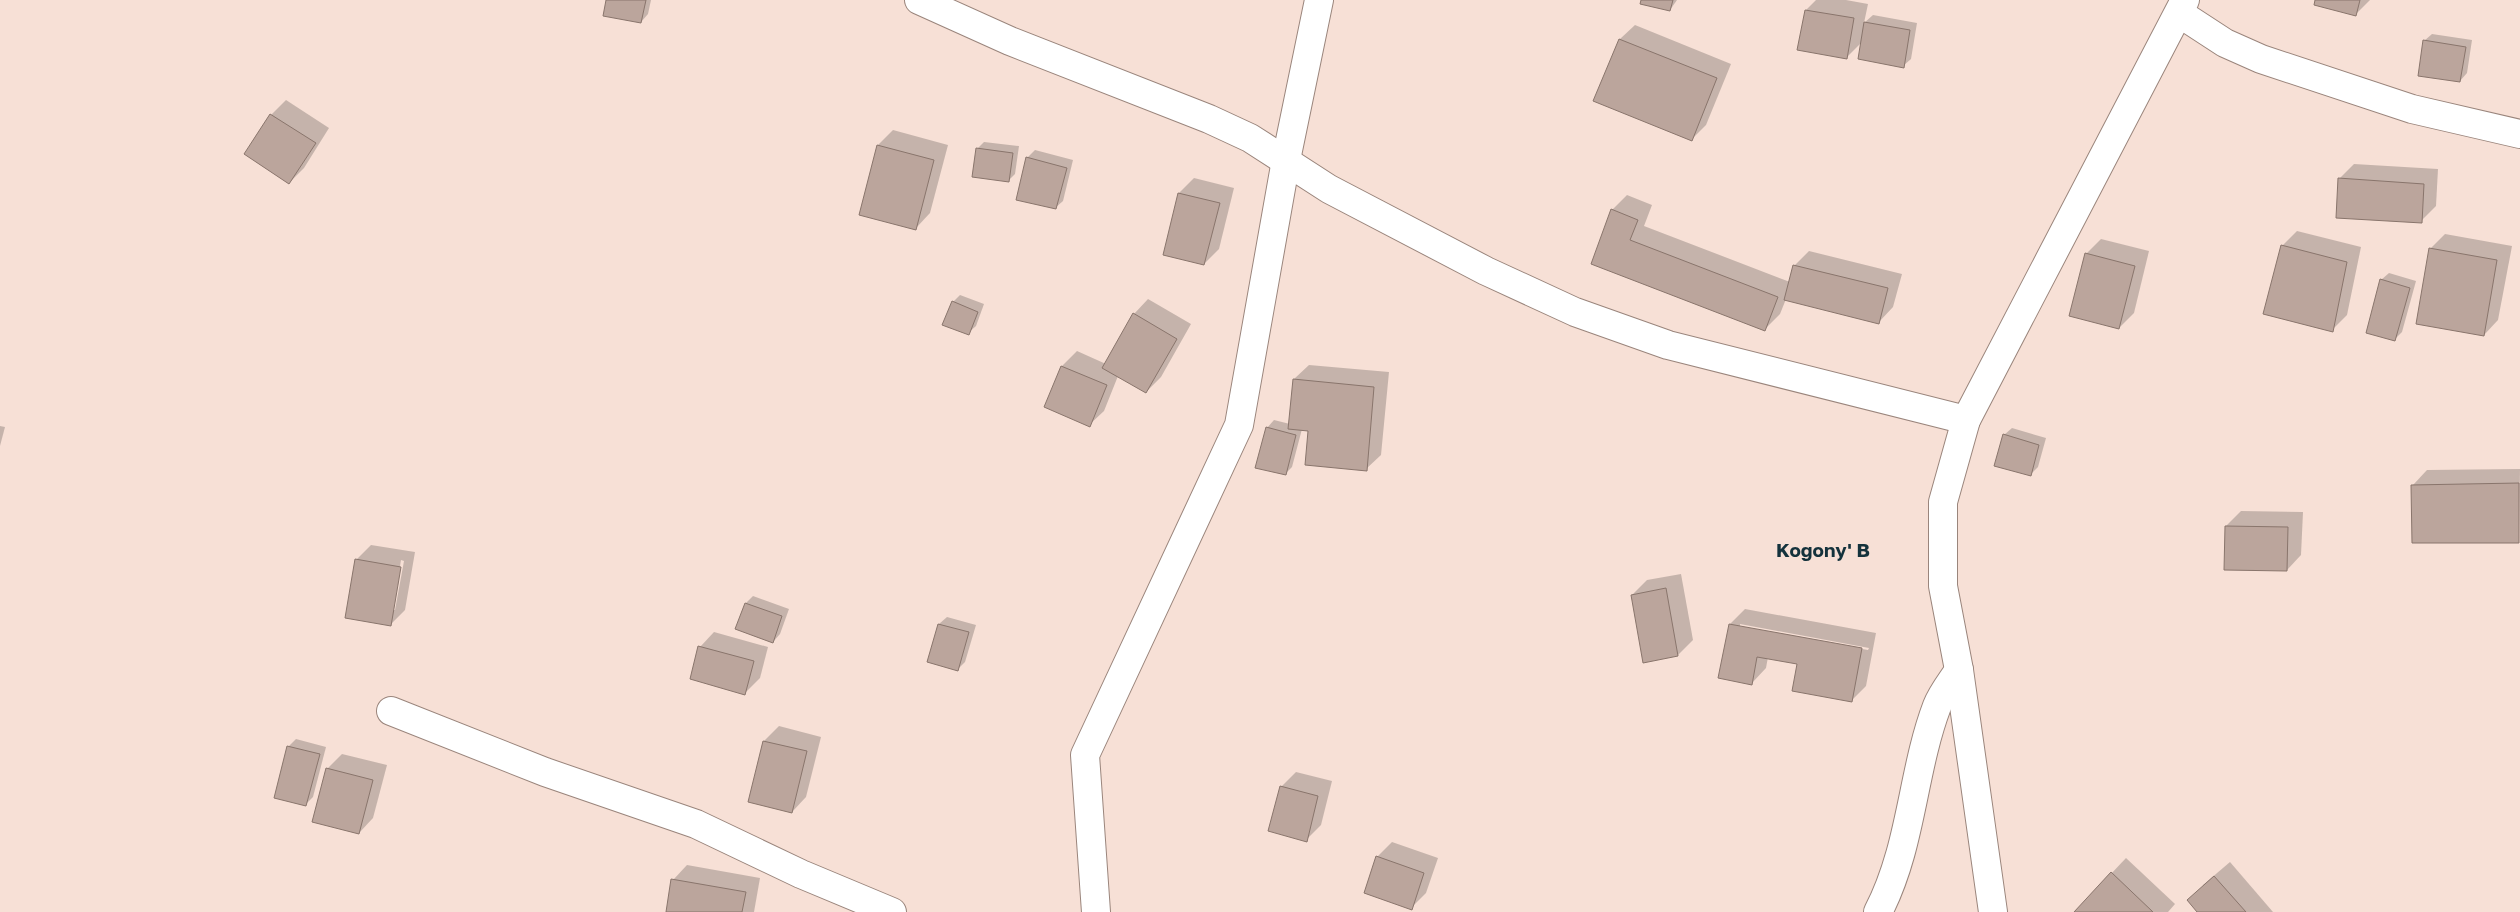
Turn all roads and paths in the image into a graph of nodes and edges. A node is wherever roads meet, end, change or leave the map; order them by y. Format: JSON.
{"nodes":[{"id":1,"x":919,"y":0,"type":"edge"},
{"id":2,"x":1319,"y":0,"type":"edge"},
{"id":3,"x":2182,"y":6,"type":"edge"},
{"id":4,"x":2520,"y":134,"type":"edge"},
{"id":5,"x":1286,"y":160,"type":"junction"},
{"id":6,"x":1966,"y":420,"type":"junction"},
{"id":7,"x":1958,"y":670,"type":"junction"},
{"id":8,"x":391,"y":711,"type":"dead end"},
{"id":9,"x":892,"y":912,"type":"edge"},
{"id":10,"x":1096,"y":912,"type":"edge"},
{"id":11,"x":1878,"y":912,"type":"edge"},
{"id":12,"x":1993,"y":912,"type":"edge"}],
"edges":[{"from":1,"to":5,"type":"street"},
{"from":2,"to":5,"type":"street"},
{"from":3,"to":4,"type":"street"},
{"from":3,"to":6,"type":"street"},
{"from":5,"to":6,"type":"street"},
{"from":5,"to":10,"type":"street"},
{"from":6,"to":7,"type":"street"},
{"from":7,"to":11,"type":"street"},
{"from":7,"to":12,"type":"street"},
{"from":8,"to":9,"type":"street"}]}
